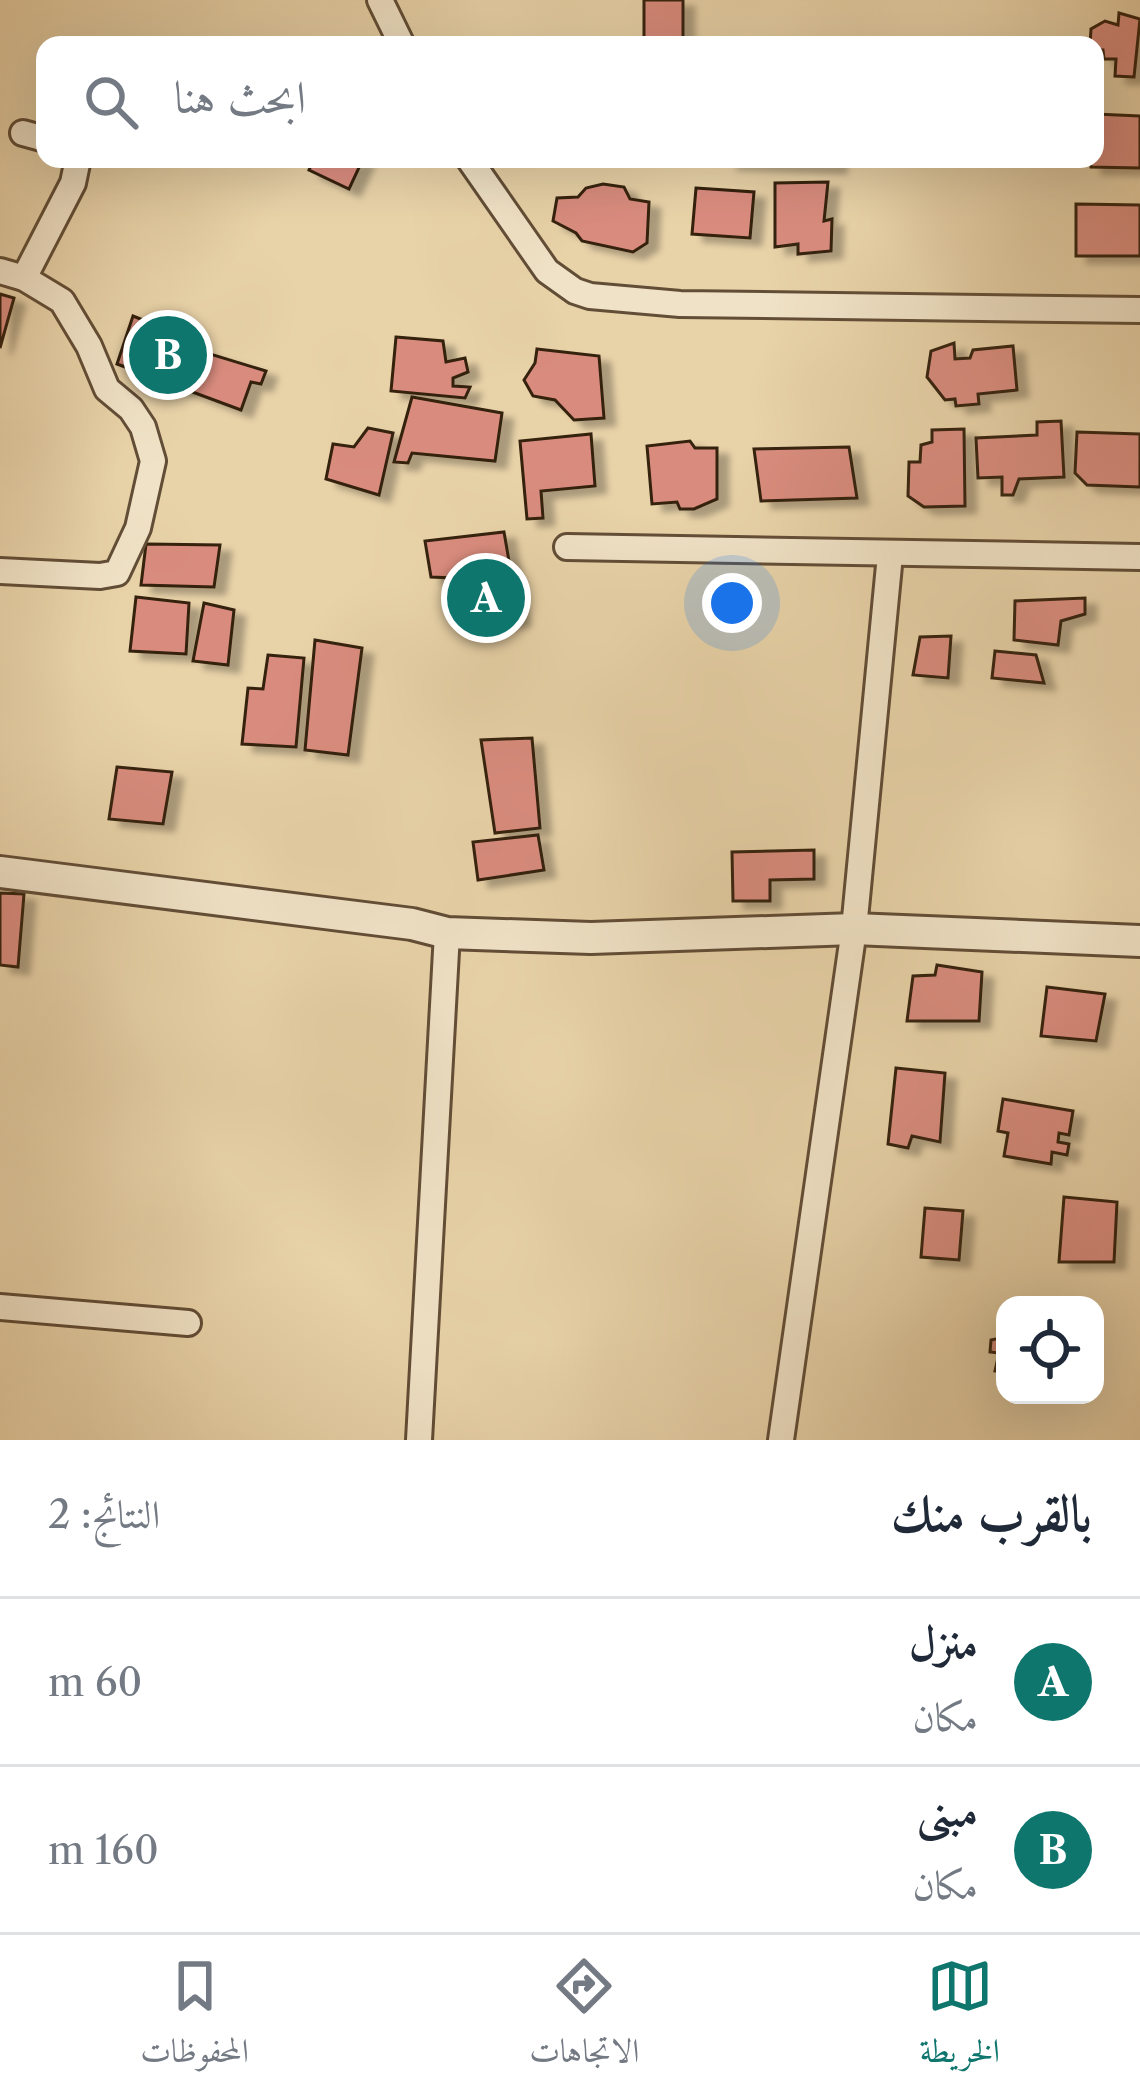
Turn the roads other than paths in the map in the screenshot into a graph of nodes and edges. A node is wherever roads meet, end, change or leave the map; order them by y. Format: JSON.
{"nodes":[{"id":1,"x":380,"y":0,"type":"edge"},
{"id":2,"x":398,"y":36,"type":"edge"},
{"id":3,"x":76,"y":168,"type":"edge"},
{"id":4,"x":475,"y":168,"type":"edge"},
{"id":5,"x":12,"y":274,"type":"edge"},
{"id":6,"x":1140,"y":310,"type":"edge"},
{"id":7,"x":568,"y":547,"type":"dead end"},
{"id":8,"x":890,"y":555,"type":"junction"},
{"id":9,"x":1140,"y":557,"type":"edge"},
{"id":10,"x":0,"y":571,"type":"edge"},
{"id":11,"x":0,"y":872,"type":"edge"},
{"id":12,"x":854,"y":928,"type":"junction"},
{"id":13,"x":447,"y":933,"type":"junction"},
{"id":14,"x":1140,"y":941,"type":"edge"},
{"id":15,"x":0,"y":1307,"type":"edge"},
{"id":16,"x":188,"y":1323,"type":"dead end"},
{"id":17,"x":419,"y":1440,"type":"edge"},
{"id":18,"x":781,"y":1440,"type":"edge"}],
"edges":[{"from":1,"to":2,"type":"street"},
{"from":3,"to":5,"type":"street"},
{"from":4,"to":6,"type":"street"},
{"from":5,"to":10,"type":"street"},
{"from":7,"to":8,"type":"street"},
{"from":8,"to":9,"type":"street"},
{"from":8,"to":12,"type":"street"},
{"from":11,"to":13,"type":"street"},
{"from":12,"to":13,"type":"street"},
{"from":12,"to":14,"type":"street"},
{"from":12,"to":18,"type":"street"},
{"from":13,"to":17,"type":"street"},
{"from":15,"to":16,"type":"street"}]}
